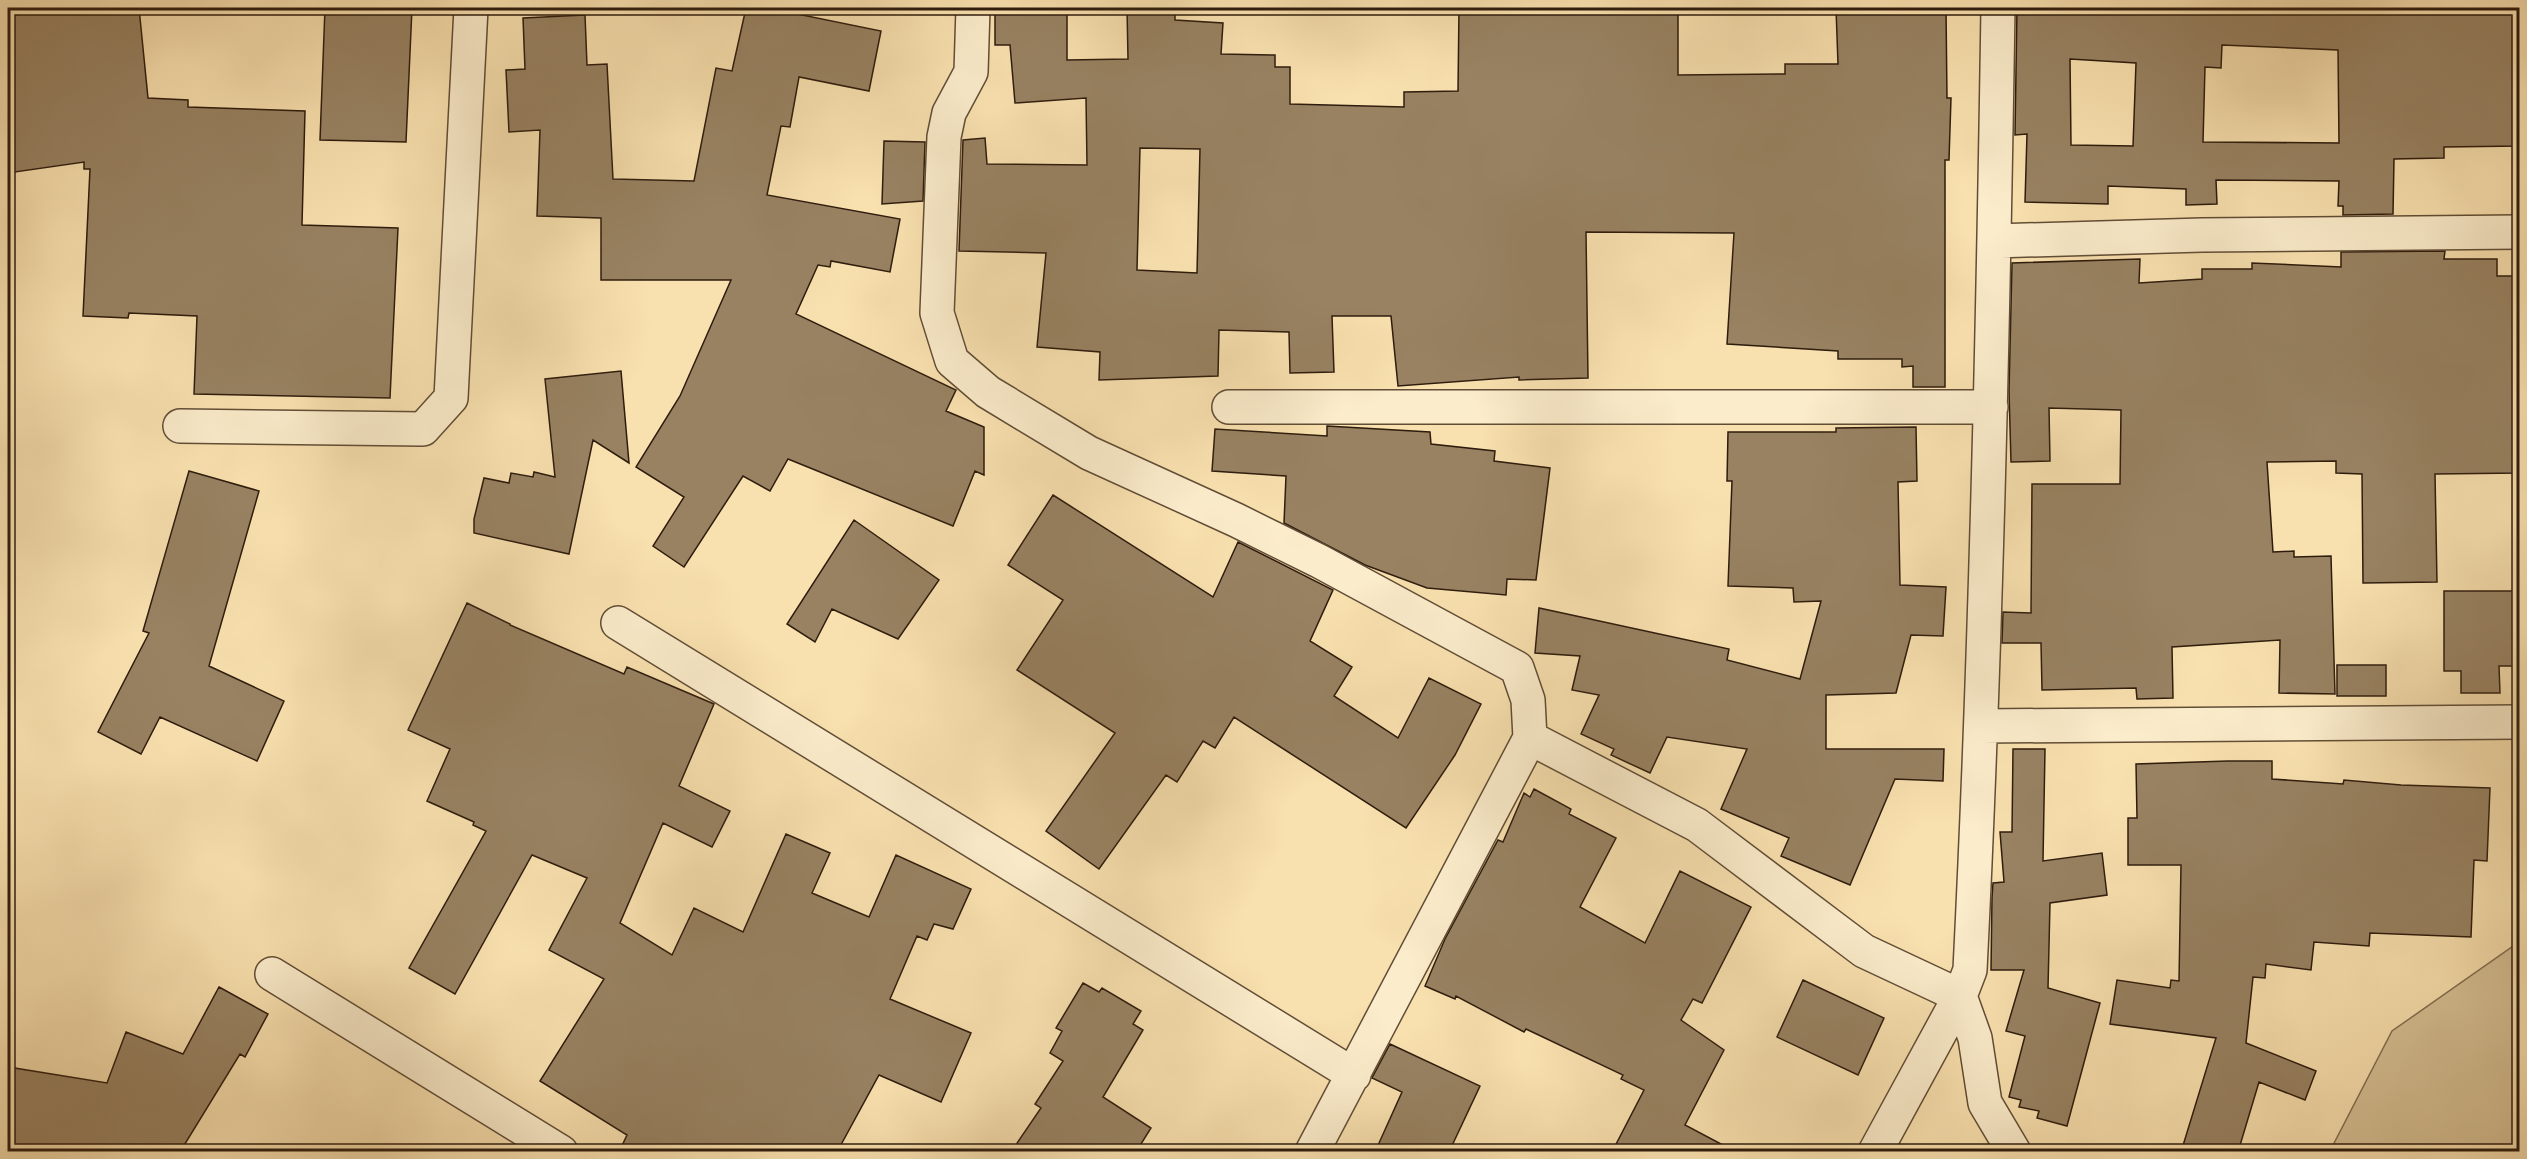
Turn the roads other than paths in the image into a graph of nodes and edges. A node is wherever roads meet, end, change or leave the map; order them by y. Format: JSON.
{"nodes":[{"id":1,"x":471,"y":8,"type":"edge"},
{"id":2,"x":973,"y":8,"type":"edge"},
{"id":3,"x":1998,"y":8,"type":"edge"},
{"id":4,"x":2520,"y":232,"type":"edge"},
{"id":5,"x":1994,"y":241,"type":"junction"},
{"id":6,"x":1229,"y":407,"type":"dead end"},
{"id":7,"x":1991,"y":407,"type":"junction"},
{"id":8,"x":180,"y":426,"type":"dead end"},
{"id":9,"x":618,"y":623,"type":"dead end"},
{"id":10,"x":2520,"y":722,"type":"edge"},
{"id":11,"x":1982,"y":726,"type":"junction"},
{"id":12,"x":1530,"y":738,"type":"junction"},
{"id":13,"x":272,"y":974,"type":"dead end"},
{"id":14,"x":1960,"y":996,"type":"junction"},
{"id":15,"x":1353,"y":1075,"type":"junction"},
{"id":16,"x":561,"y":1152,"type":"edge"},
{"id":17,"x":1312,"y":1152,"type":"edge"},
{"id":18,"x":1875,"y":1152,"type":"edge"},
{"id":19,"x":2014,"y":1152,"type":"edge"}],
"edges":[{"from":1,"to":8,"type":"street"},
{"from":2,"to":12,"type":"street"},
{"from":3,"to":5,"type":"street"},
{"from":4,"to":5,"type":"street"},
{"from":5,"to":7,"type":"street"},
{"from":6,"to":7,"type":"street"},
{"from":7,"to":11,"type":"street"},
{"from":9,"to":15,"type":"street"},
{"from":10,"to":11,"type":"street"},
{"from":11,"to":14,"type":"street"},
{"from":12,"to":14,"type":"street"},
{"from":12,"to":15,"type":"street"},
{"from":13,"to":16,"type":"street"},
{"from":14,"to":18,"type":"street"},
{"from":14,"to":19,"type":"street"},
{"from":15,"to":17,"type":"street"}]}
